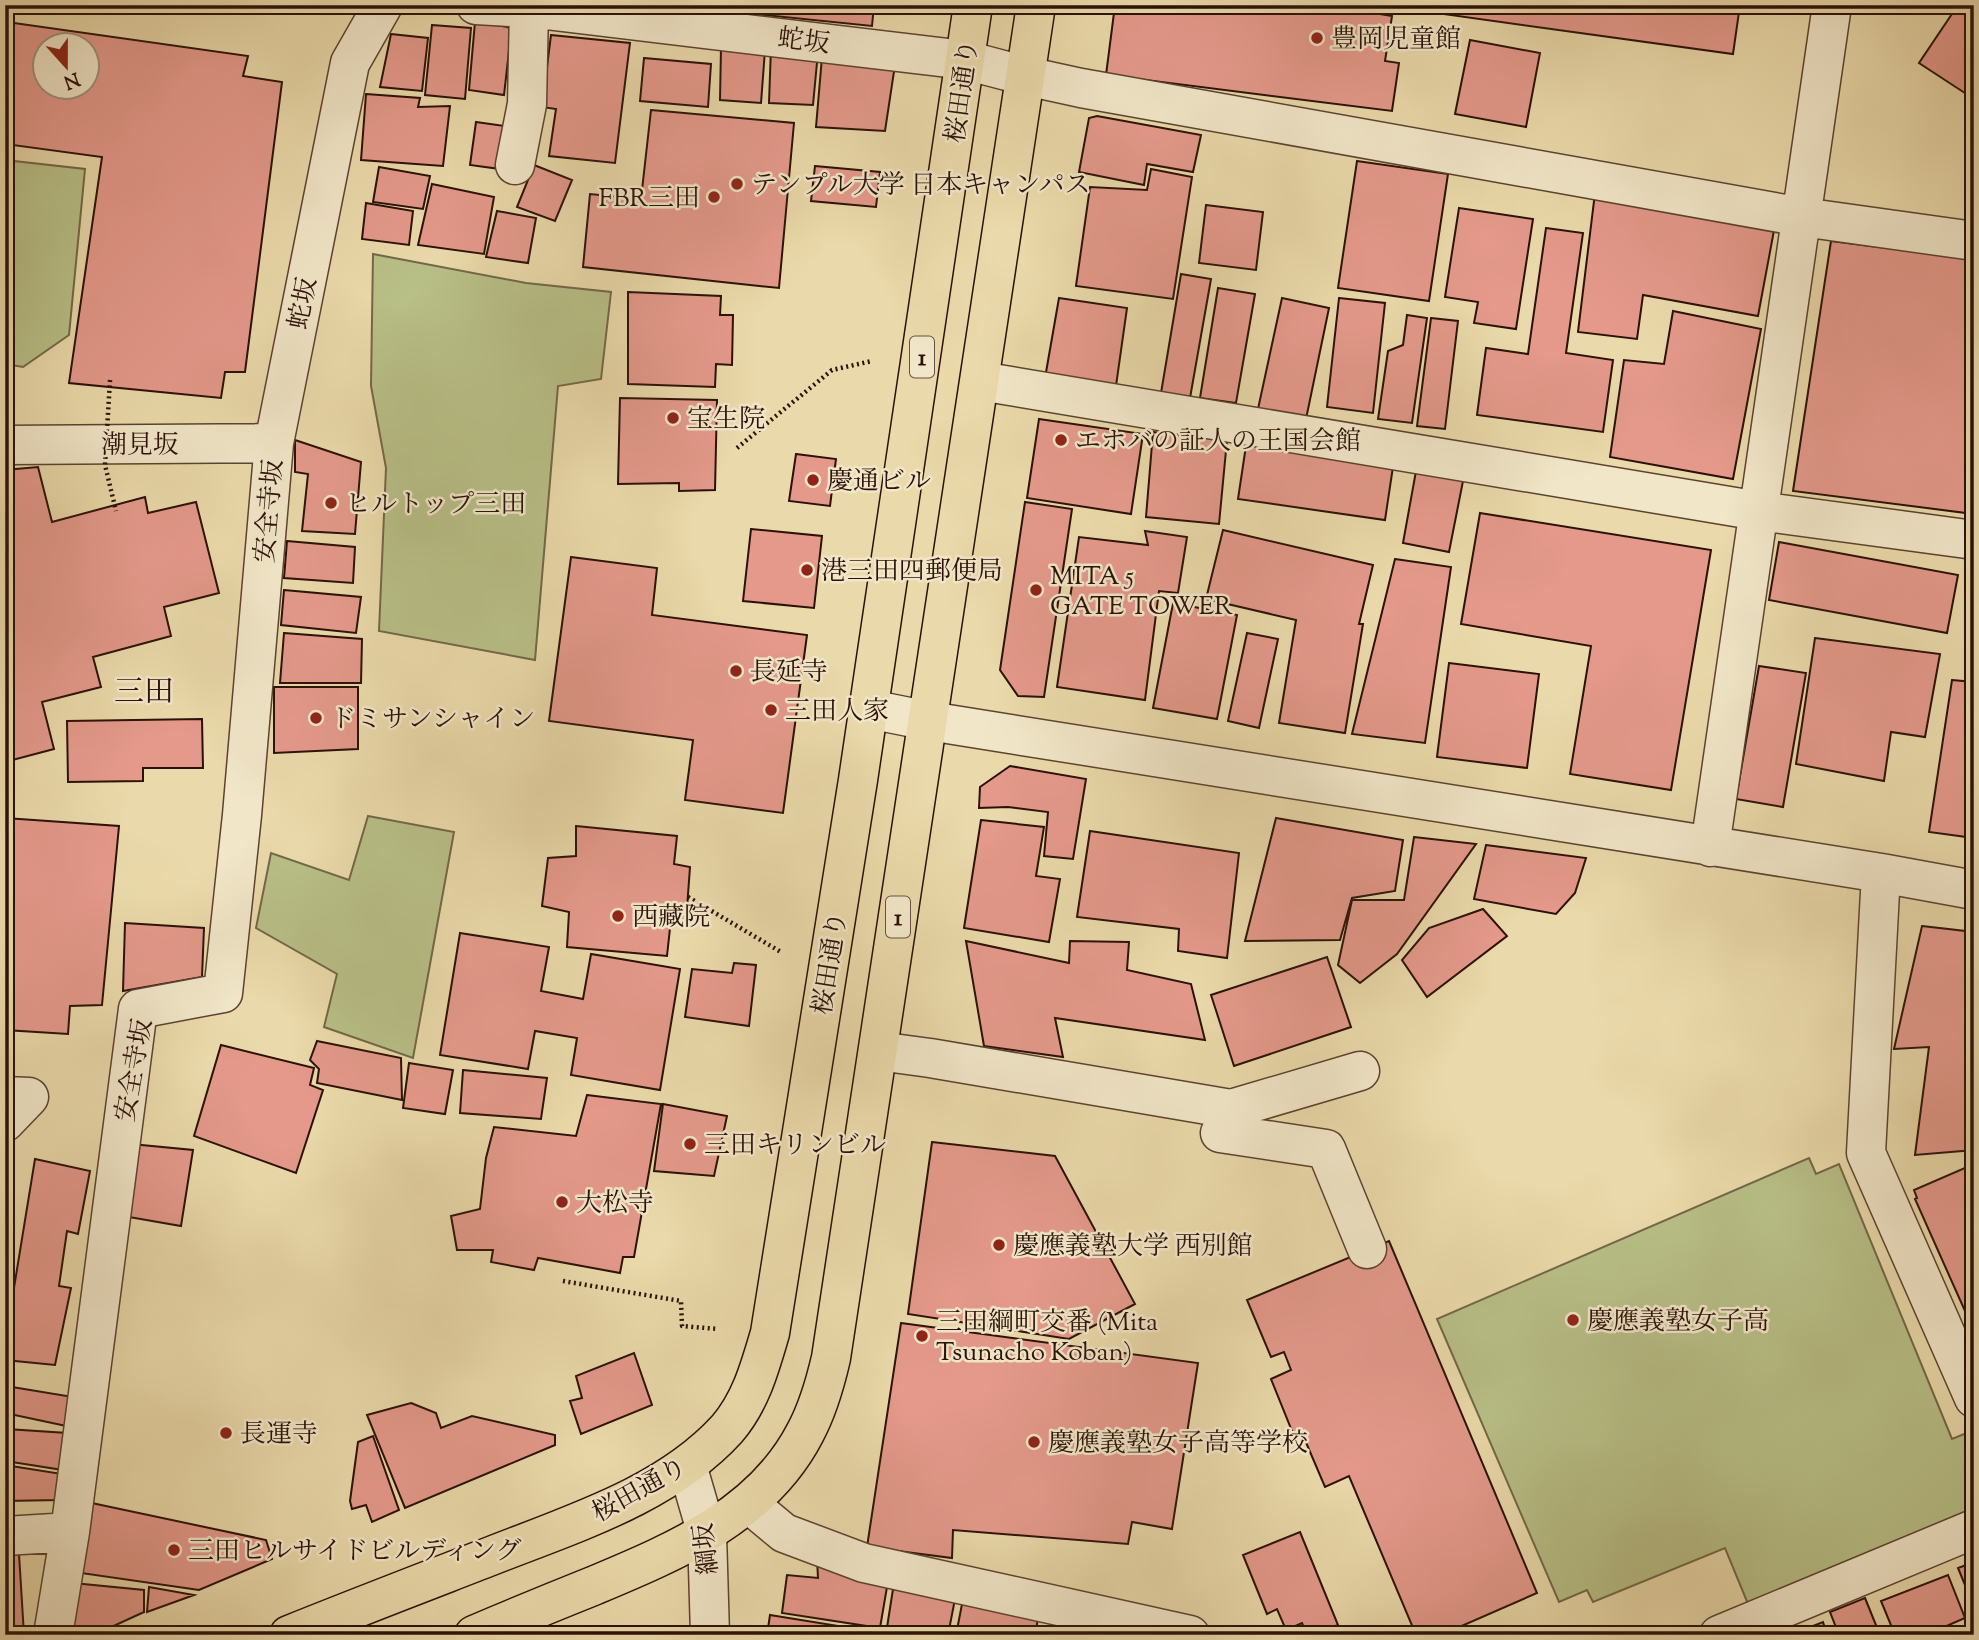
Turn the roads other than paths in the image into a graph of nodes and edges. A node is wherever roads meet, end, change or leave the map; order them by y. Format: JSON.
{"nodes":[{"id":1,"x":383,"y":5,"type":"edge"},
{"id":2,"x":476,"y":5,"type":"edge"},
{"id":3,"x":973,"y":5,"type":"edge"},
{"id":4,"x":1036,"y":5,"type":"edge"},
{"id":5,"x":1832,"y":5,"type":"edge"},
{"id":6,"x":529,"y":8,"type":"junction"},
{"id":7,"x":965,"y":60,"type":"junction"},
{"id":8,"x":1026,"y":76,"type":"junction"},
{"id":9,"x":515,"y":165,"type":"dead end"},
{"id":10,"x":1802,"y":217,"type":"junction"},
{"id":11,"x":1974,"y":242,"type":"edge"},
{"id":12,"x":980,"y":381,"type":"junction"},
{"id":13,"x":274,"y":443,"type":"junction"},
{"id":14,"x":5,"y":445,"type":"edge"},
{"id":15,"x":1759,"y":511,"type":"junction"},
{"id":16,"x":1974,"y":540,"type":"edge"},
{"id":17,"x":869,"y":709,"type":"junction"},
{"id":18,"x":929,"y":721,"type":"junction"},
{"id":19,"x":1710,"y":847,"type":"junction"},
{"id":20,"x":1881,"y":873,"type":"junction"},
{"id":21,"x":1974,"y":890,"type":"edge"},
{"id":22,"x":878,"y":1051,"type":"junction"},
{"id":23,"x":1360,"y":1071,"type":"dead end"},
{"id":24,"x":5,"y":1096,"type":"edge"},
{"id":25,"x":5,"y":1122,"type":"edge"},
{"id":26,"x":1220,"y":1133,"type":"dead end"},
{"id":27,"x":1367,"y":1249,"type":"dead end"},
{"id":28,"x":1974,"y":1398,"type":"edge"},
{"id":29,"x":687,"y":1465,"type":"junction"},
{"id":30,"x":748,"y":1503,"type":"junction"},
{"id":31,"x":1974,"y":1529,"type":"edge"},
{"id":32,"x":70,"y":1532,"type":"junction"},
{"id":33,"x":707,"y":1534,"type":"junction"},
{"id":34,"x":5,"y":1536,"type":"edge"},
{"id":35,"x":1059,"y":1621,"type":"edge"},
{"id":36,"x":53,"y":1635,"type":"edge"},
{"id":37,"x":289,"y":1635,"type":"edge"},
{"id":38,"x":474,"y":1635,"type":"edge"},
{"id":39,"x":710,"y":1635,"type":"edge"},
{"id":40,"x":1190,"y":1635,"type":"edge"},
{"id":41,"x":1720,"y":1635,"type":"edge"}],
"edges":[{"from":1,"to":13,"type":"street","name":"蛇坂"},
{"from":2,"to":6,"type":"street","name":"蛇坂"},
{"from":3,"to":7,"type":"highway","name":"桜田通り","number":"1"},
{"from":4,"to":8,"type":"highway","number":"1"},
{"from":5,"to":10,"type":"street"},
{"from":6,"to":7,"type":"street","name":"蛇坂"},
{"from":6,"to":9,"type":"street"},
{"from":7,"to":8,"type":"street","name":"蛇坂"},
{"from":7,"to":17,"type":"highway","name":"桜田通り","number":"1"},
{"from":8,"to":10,"type":"street","name":"蛇坂"},
{"from":8,"to":12,"type":"highway","number":"1"},
{"from":10,"to":11,"type":"street","name":"蛇坂"},
{"from":10,"to":15,"type":"street"},
{"from":12,"to":15,"type":"street"},
{"from":12,"to":18,"type":"highway","number":"1"},
{"from":13,"to":14,"type":"street","name":"潮見坂"},
{"from":13,"to":32,"type":"street","name":"安全寺坂"},
{"from":15,"to":16,"type":"street"},
{"from":15,"to":19,"type":"street"},
{"from":17,"to":18,"type":"street"},
{"from":17,"to":29,"type":"highway","name":"桜田通り","number":"1"},
{"from":18,"to":19,"type":"street"},
{"from":18,"to":22,"type":"highway","number":"1"},
{"from":19,"to":20,"type":"street"},
{"from":20,"to":21,"type":"street"},
{"from":20,"to":28,"type":"street"},
{"from":22,"to":23,"type":"street"},
{"from":22,"to":30,"type":"highway","number":"1"},
{"from":24,"to":25,"type":"street"},
{"from":26,"to":27,"type":"street"},
{"from":29,"to":33,"type":"street","name":"綱坂"},
{"from":29,"to":37,"type":"highway","name":"桜田通り","number":"1"},
{"from":30,"to":33,"type":"highway","number":"1"},
{"from":30,"to":35,"type":"street"},
{"from":31,"to":41,"type":"street"},
{"from":32,"to":34,"type":"street"},
{"from":32,"to":36,"type":"street","name":"安全寺坂"},
{"from":33,"to":38,"type":"highway","number":"1"},
{"from":33,"to":39,"type":"street","name":"綱坂"},
{"from":35,"to":40,"type":"street"}]}
